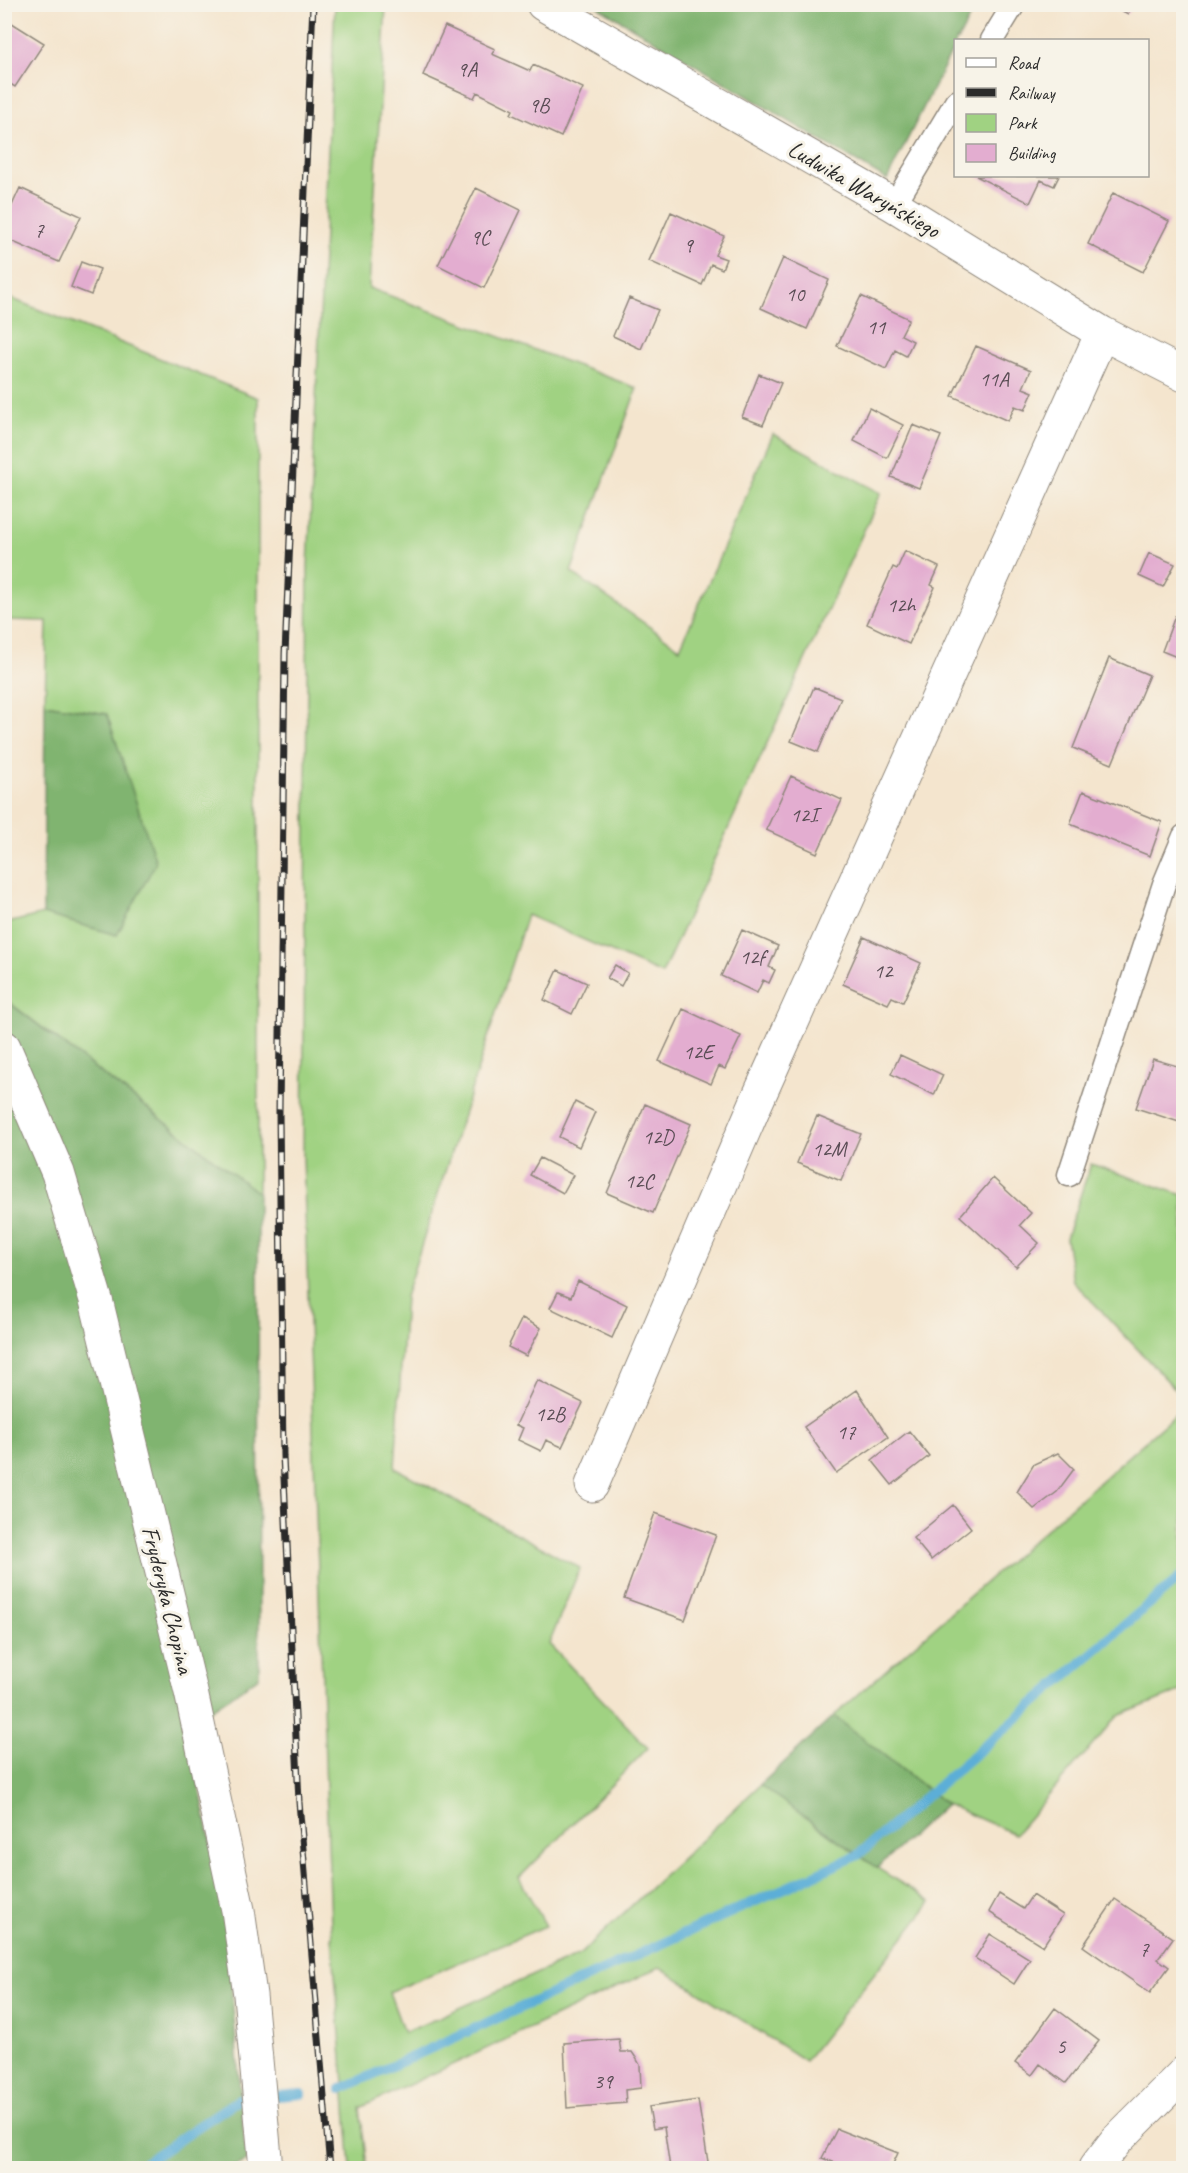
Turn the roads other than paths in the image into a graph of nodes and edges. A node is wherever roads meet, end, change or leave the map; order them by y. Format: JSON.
{"nodes":[{"id":1,"x":543,"y":4,"type":"edge"},
{"id":2,"x":1014,"y":4,"type":"edge"},
{"id":3,"x":993,"y":39,"type":"edge"},
{"id":4,"x":954,"y":105,"type":"edge"},
{"id":5,"x":894,"y":205,"type":"junction"},
{"id":6,"x":1102,"y":333,"type":"junction"},
{"id":7,"x":1184,"y":375,"type":"edge"},
{"id":8,"x":1184,"y":836,"type":"edge"},
{"id":9,"x":4,"y":1047,"type":"edge"},
{"id":10,"x":1069,"y":1175,"type":"dead end"},
{"id":11,"x":592,"y":1485,"type":"dead end"},
{"id":12,"x":1184,"y":2073,"type":"edge"},
{"id":13,"x":266,"y":2169,"type":"edge"},
{"id":14,"x":1095,"y":2169,"type":"edge"}],
"edges":[{"from":1,"to":5,"type":"street","name":"Ludwika Waryńskiego"},
{"from":2,"to":3,"type":"lane"},
{"from":4,"to":5,"type":"lane"},
{"from":5,"to":6,"type":"street","name":"Ludwika Waryńskiego"},
{"from":6,"to":7,"type":"street","name":"Ludwika Waryńskiego"},
{"from":6,"to":11,"type":"street"},
{"from":8,"to":10,"type":"lane"},
{"from":9,"to":13,"type":"street","name":"Fryderyka Chopina"},
{"from":12,"to":14,"type":"street"}]}
